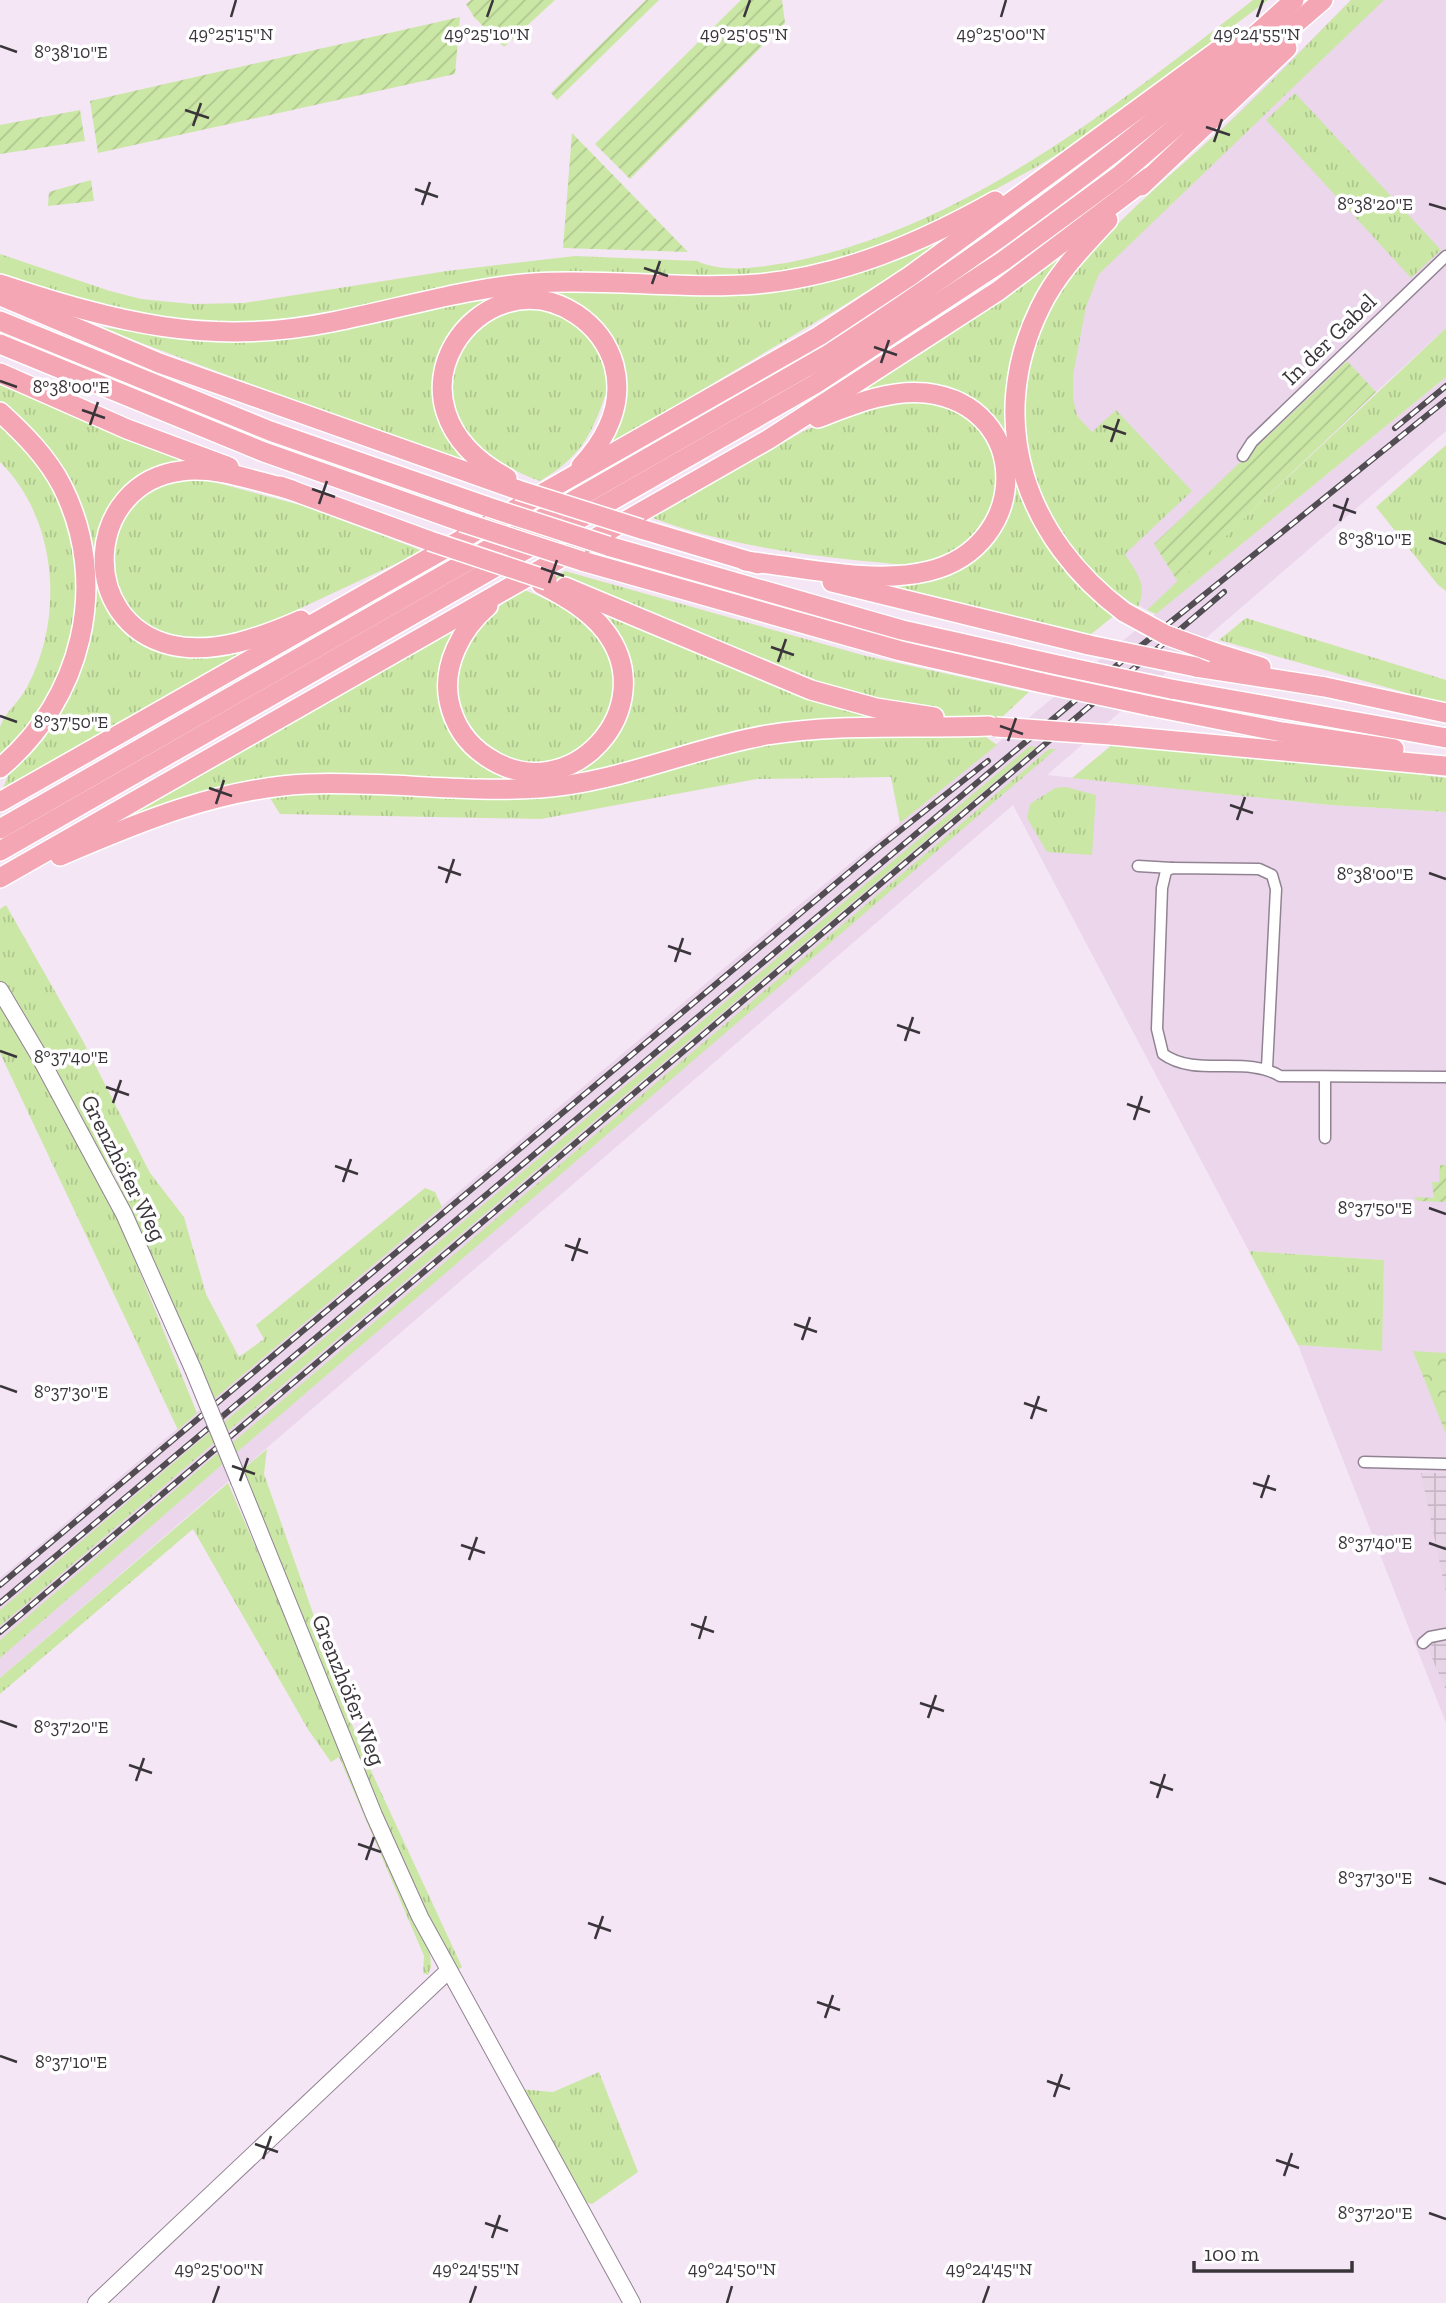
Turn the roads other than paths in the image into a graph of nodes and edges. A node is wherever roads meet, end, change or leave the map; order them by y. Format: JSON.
{"nodes":[{"id":1,"x":1325,"y":0,"type":"edge"},
{"id":2,"x":1289,"y":5,"type":"edge"},
{"id":3,"x":1063,"y":162,"type":"junction"},
{"id":4,"x":1149,"y":177,"type":"junction"},
{"id":5,"x":1446,"y":256,"type":"edge"},
{"id":6,"x":0,"y":284,"type":"edge"},
{"id":7,"x":0,"y":295,"type":"edge"},
{"id":8,"x":0,"y":321,"type":"edge"},
{"id":9,"x":0,"y":344,"type":"edge"},
{"id":10,"x":0,"y":373,"type":"edge"},
{"id":11,"x":0,"y":412,"type":"edge"},
{"id":12,"x":769,"y":439,"type":"junction"},
{"id":13,"x":1243,"y":456,"type":"dead end"},
{"id":14,"x":562,"y":483,"type":"junction"},
{"id":15,"x":522,"y":488,"type":"junction"},
{"id":16,"x":292,"y":490,"type":"junction"},
{"id":17,"x":745,"y":561,"type":"junction"},
{"id":18,"x":517,"y":576,"type":"junction"},
{"id":19,"x":544,"y":582,"type":"junction"},
{"id":20,"x":369,"y":592,"type":"junction"},
{"id":21,"x":1325,"y":687,"type":"junction"},
{"id":22,"x":1446,"y":713,"type":"edge"},
{"id":23,"x":992,"y":727,"type":"junction"},
{"id":24,"x":1446,"y":738,"type":"edge"},
{"id":25,"x":1446,"y":757,"type":"edge"},
{"id":26,"x":1446,"y":766,"type":"edge"},
{"id":27,"x":0,"y":768,"type":"edge"},
{"id":28,"x":0,"y":802,"type":"edge"},
{"id":29,"x":0,"y":829,"type":"edge"},
{"id":30,"x":0,"y":851,"type":"edge"},
{"id":31,"x":1138,"y":866,"type":"dead end"},
{"id":32,"x":1172,"y":868,"type":"junction"},
{"id":33,"x":0,"y":878,"type":"edge"},
{"id":34,"x":0,"y":990,"type":"edge"},
{"id":35,"x":1267,"y":1068,"type":"junction"},
{"id":36,"x":1325,"y":1077,"type":"junction"},
{"id":37,"x":1446,"y":1077,"type":"edge"},
{"id":38,"x":1325,"y":1138,"type":"dead end"},
{"id":39,"x":1364,"y":1462,"type":"dead end"},
{"id":40,"x":1446,"y":1464,"type":"edge"},
{"id":41,"x":1446,"y":1634,"type":"edge"},
{"id":42,"x":1423,"y":1643,"type":"dead end"},
{"id":43,"x":448,"y":1971,"type":"junction"},
{"id":44,"x":96,"y":2303,"type":"edge"},
{"id":45,"x":632,"y":2303,"type":"edge"}],
"edges":[{"from":1,"to":4,"type":"highway"},
{"from":1,"to":30,"type":"highway"},
{"from":2,"to":3,"type":"highway"},
{"from":2,"to":29,"type":"highway"},
{"from":3,"to":6,"type":"highway"},
{"from":3,"to":14,"type":"highway"},
{"from":4,"to":12,"type":"highway"},
{"from":4,"to":21,"type":"highway","bridge":true},
{"from":5,"to":13,"type":"street","name":"In der Gabel"},
{"from":7,"to":15,"type":"highway"},
{"from":8,"to":24,"type":"highway","bridge":true},
{"from":9,"to":25,"type":"highway","bridge":true},
{"from":10,"to":16,"type":"highway"},
{"from":11,"to":27,"type":"highway"},
{"from":12,"to":17,"type":"highway"},
{"from":12,"to":18,"type":"highway"},
{"from":14,"to":15,"type":"highway"},
{"from":14,"to":20,"type":"highway"},
{"from":15,"to":17,"type":"highway","bridge":true},
{"from":16,"to":18,"type":"highway","bridge":true},
{"from":16,"to":20,"type":"highway"},
{"from":17,"to":21,"type":"highway","bridge":true},
{"from":18,"to":19,"type":"highway","bridge":true},
{"from":18,"to":19,"type":"highway"},
{"from":18,"to":33,"type":"highway"},
{"from":19,"to":23,"type":"highway"},
{"from":20,"to":28,"type":"highway"},
{"from":21,"to":22,"type":"highway"},
{"from":23,"to":26,"type":"highway","bridge":true},
{"from":23,"to":33,"type":"highway"},
{"from":31,"to":32,"type":"street"},
{"from":32,"to":35,"type":"street"},
{"from":32,"to":35,"type":"street"},
{"from":34,"to":43,"type":"main road","name":"Grenzhöfer Weg","bridge":true},
{"from":35,"to":36,"type":"street"},
{"from":36,"to":37,"type":"street"},
{"from":36,"to":38,"type":"street"},
{"from":39,"to":40,"type":"street"},
{"from":41,"to":42,"type":"street"},
{"from":43,"to":44,"type":"main road"},
{"from":43,"to":45,"type":"main road","name":"Grenzhöfer Weg"}]}
